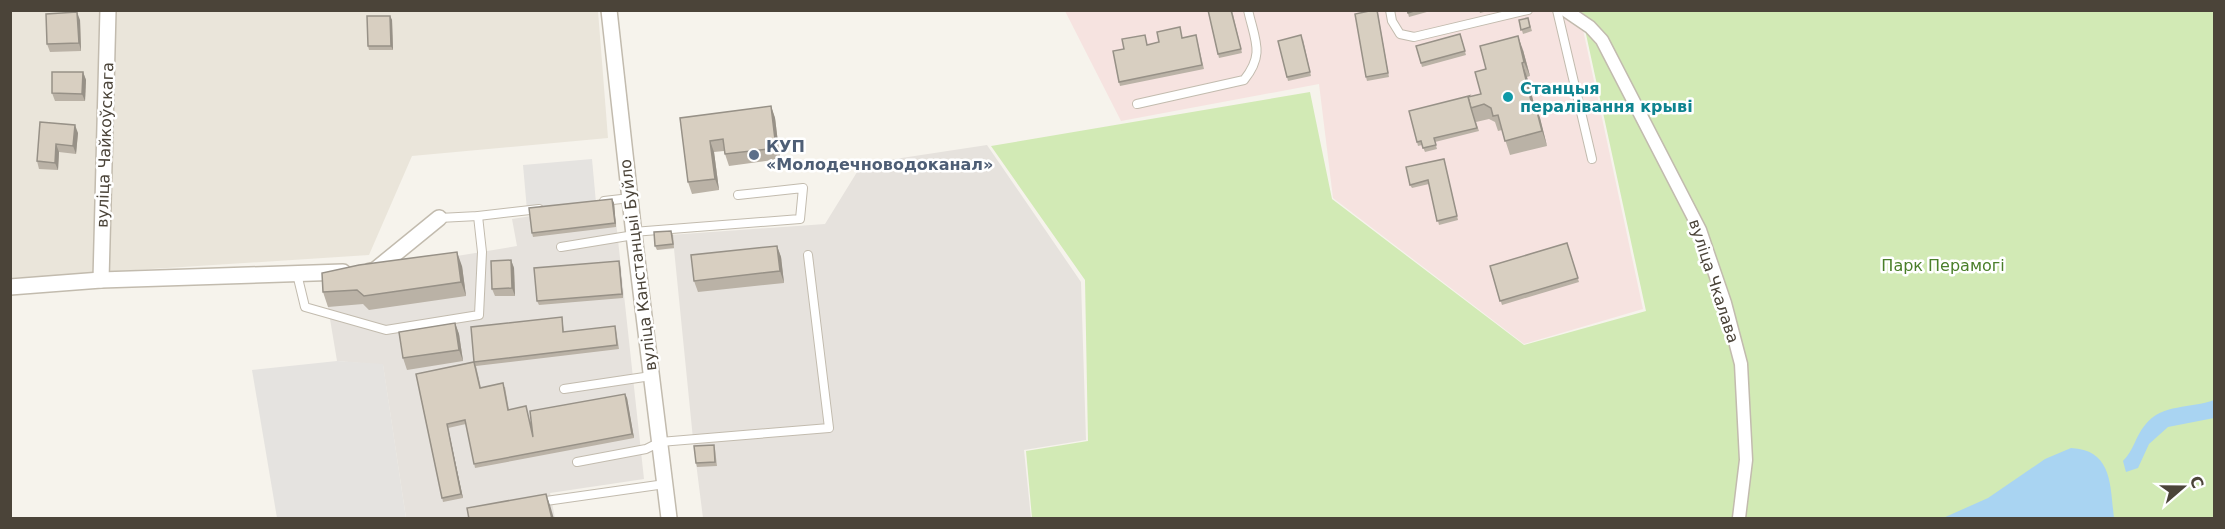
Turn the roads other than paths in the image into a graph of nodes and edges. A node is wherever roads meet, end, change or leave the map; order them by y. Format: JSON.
{"nodes":[{"id":1,"x":108,"y":10,"type":"edge"},
{"id":2,"x":609,"y":10,"type":"edge"},
{"id":3,"x":1248,"y":10,"type":"edge"},
{"id":4,"x":1390,"y":10,"type":"edge"},
{"id":5,"x":1528,"y":10,"type":"edge"},
{"id":6,"x":1557,"y":10,"type":"edge"},
{"id":7,"x":1565,"y":10,"type":"edge"},
{"id":8,"x":1137,"y":104,"type":"dead end"},
{"id":9,"x":1593,"y":159,"type":"dead end"},
{"id":10,"x":738,"y":195,"type":"dead end"},
{"id":11,"x":630,"y":198,"type":"junction"},
{"id":12,"x":596,"y":202,"type":"edge"},
{"id":13,"x":548,"y":208,"type":"edge"},
{"id":14,"x":477,"y":216,"type":"junction"},
{"id":15,"x":439,"y":218,"type":"joint"},
{"id":16,"x":634,"y":234,"type":"junction"},
{"id":17,"x":561,"y":247,"type":"dead end"},
{"id":18,"x":808,"y":255,"type":"dead end"},
{"id":19,"x":297,"y":274,"type":"junction"},
{"id":20,"x":101,"y":280,"type":"junction"},
{"id":21,"x":10,"y":286,"type":"edge"},
{"id":22,"x":651,"y":376,"type":"junction"},
{"id":23,"x":564,"y":389,"type":"dead end"},
{"id":24,"x":660,"y":442,"type":"junction"},
{"id":25,"x":577,"y":462,"type":"dead end"},
{"id":26,"x":665,"y":484,"type":"junction"},
{"id":27,"x":529,"y":502,"type":"edge"},
{"id":28,"x":669,"y":519,"type":"edge"},
{"id":29,"x":1739,"y":519,"type":"edge"}],
"edges":[{"from":1,"to":20,"type":"street","name":"вуліца Чайкоўскага"},
{"from":2,"to":11,"type":"street","name":"вуліца Канстанцыі Буйло"},
{"from":3,"to":8,"type":"lane"},
{"from":4,"to":5,"type":"lane"},
{"from":6,"to":9,"type":"lane"},
{"from":7,"to":29,"type":"street","name":"вуліца Чкалава"},
{"from":10,"to":16,"type":"lane"},
{"from":11,"to":12,"type":"lane"},
{"from":11,"to":16,"type":"street","name":"вуліца Канстанцыі Буйло"},
{"from":13,"to":14,"type":"lane"},
{"from":14,"to":15,"type":"lane"},
{"from":14,"to":19,"type":"lane"},
{"from":15,"to":19,"type":"street"},
{"from":16,"to":17,"type":"lane"},
{"from":16,"to":22,"type":"street","name":"вуліца Канстанцыі Буйло"},
{"from":18,"to":24,"type":"lane"},
{"from":19,"to":20,"type":"street"},
{"from":20,"to":21,"type":"street"},
{"from":22,"to":23,"type":"lane"},
{"from":22,"to":24,"type":"street","name":"вуліца Канстанцыі Буйло"},
{"from":24,"to":25,"type":"lane"},
{"from":24,"to":26,"type":"street","name":"вуліца Канстанцыі Буйло"},
{"from":26,"to":27,"type":"lane"},
{"from":26,"to":28,"type":"street","name":"вуліца Канстанцыі Буйло"}]}
